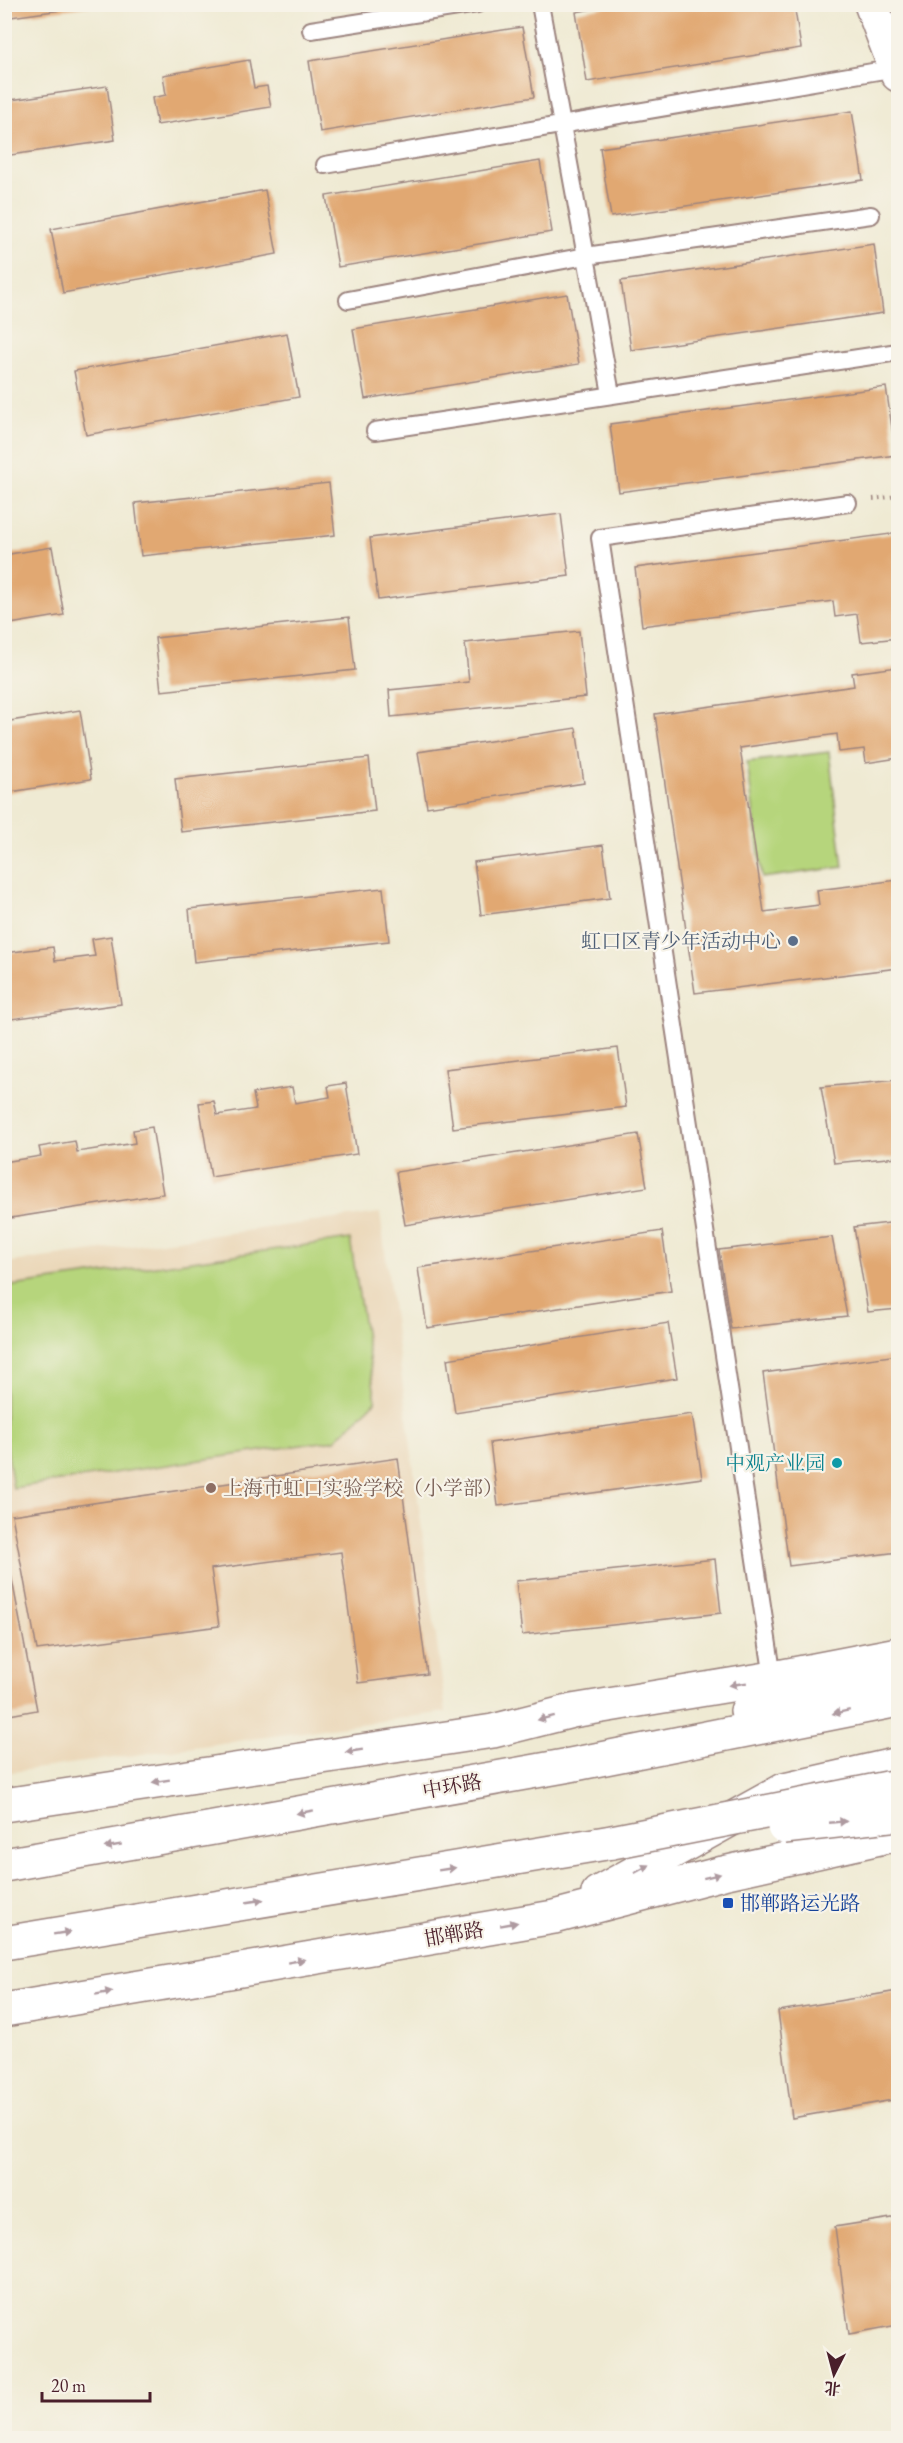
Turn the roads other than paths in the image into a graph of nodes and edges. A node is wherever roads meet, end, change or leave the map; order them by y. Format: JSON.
{"nodes":[{"id":1,"x":477,"y":4,"type":"edge"},
{"id":2,"x":540,"y":4,"type":"edge"},
{"id":3,"x":871,"y":4,"type":"edge"},
{"id":4,"x":311,"y":30,"type":"dead end"},
{"id":5,"x":897,"y":71,"type":"edge"},
{"id":6,"x":562,"y":124,"type":"junction"},
{"id":7,"x":326,"y":165,"type":"dead end"},
{"id":8,"x":871,"y":215,"type":"dead end"},
{"id":9,"x":586,"y":256,"type":"junction"},
{"id":10,"x":348,"y":300,"type":"dead end"},
{"id":11,"x":898,"y":352,"type":"edge"},
{"id":12,"x":611,"y":394,"type":"junction"},
{"id":13,"x":375,"y":431,"type":"dead end"},
{"id":14,"x":849,"y":503,"type":"dead end"},
{"id":15,"x":898,"y":1654,"type":"edge"},
{"id":16,"x":898,"y":1668,"type":"edge"},
{"id":17,"x":773,"y":1678,"type":"junction"},
{"id":18,"x":898,"y":1700,"type":"edge"},
{"id":19,"x":898,"y":1764,"type":"edge"},
{"id":20,"x":507,"y":1776,"type":"junction"},
{"id":21,"x":898,"y":1786,"type":"edge"},
{"id":22,"x":4,"y":1805,"type":"edge"},
{"id":23,"x":898,"y":1814,"type":"edge"},
{"id":24,"x":898,"y":1834,"type":"edge"},
{"id":25,"x":612,"y":1842,"type":"junction"},
{"id":26,"x":4,"y":1865,"type":"edge"},
{"id":27,"x":554,"y":1917,"type":"junction"},
{"id":28,"x":4,"y":1943,"type":"edge"},
{"id":29,"x":4,"y":2010,"type":"edge"}],
"edges":[{"from":1,"to":4,"type":"lane"},
{"from":2,"to":6,"type":"lane"},
{"from":3,"to":5,"type":"main road"},
{"from":5,"to":6,"type":"lane"},
{"from":6,"to":7,"type":"lane"},
{"from":6,"to":9,"type":"lane"},
{"from":8,"to":9,"type":"lane"},
{"from":9,"to":10,"type":"lane"},
{"from":9,"to":12,"type":"lane"},
{"from":11,"to":12,"type":"lane"},
{"from":12,"to":13,"type":"lane"},
{"from":14,"to":17,"type":"lane"},
{"from":15,"to":17,"type":"main road"},
{"from":16,"to":20,"type":"main road"},
{"from":17,"to":22,"type":"main road","one_way":true},
{"from":18,"to":20,"type":"main road","name":"中环路","one_way":true},
{"from":27,"to":19,"type":"main road","one_way":true},
{"from":20,"to":26,"type":"main road","name":"中环路","one_way":true},
{"from":21,"to":25,"type":"main road","bridge":true},
{"from":25,"to":23,"type":"main road","one_way":true,"bridge":true},
{"from":27,"to":24,"type":"main road","name":"邯郸路","one_way":true},
{"from":28,"to":25,"type":"main road","one_way":true},
{"from":29,"to":27,"type":"main road","name":"邯郸路","one_way":true}]}
